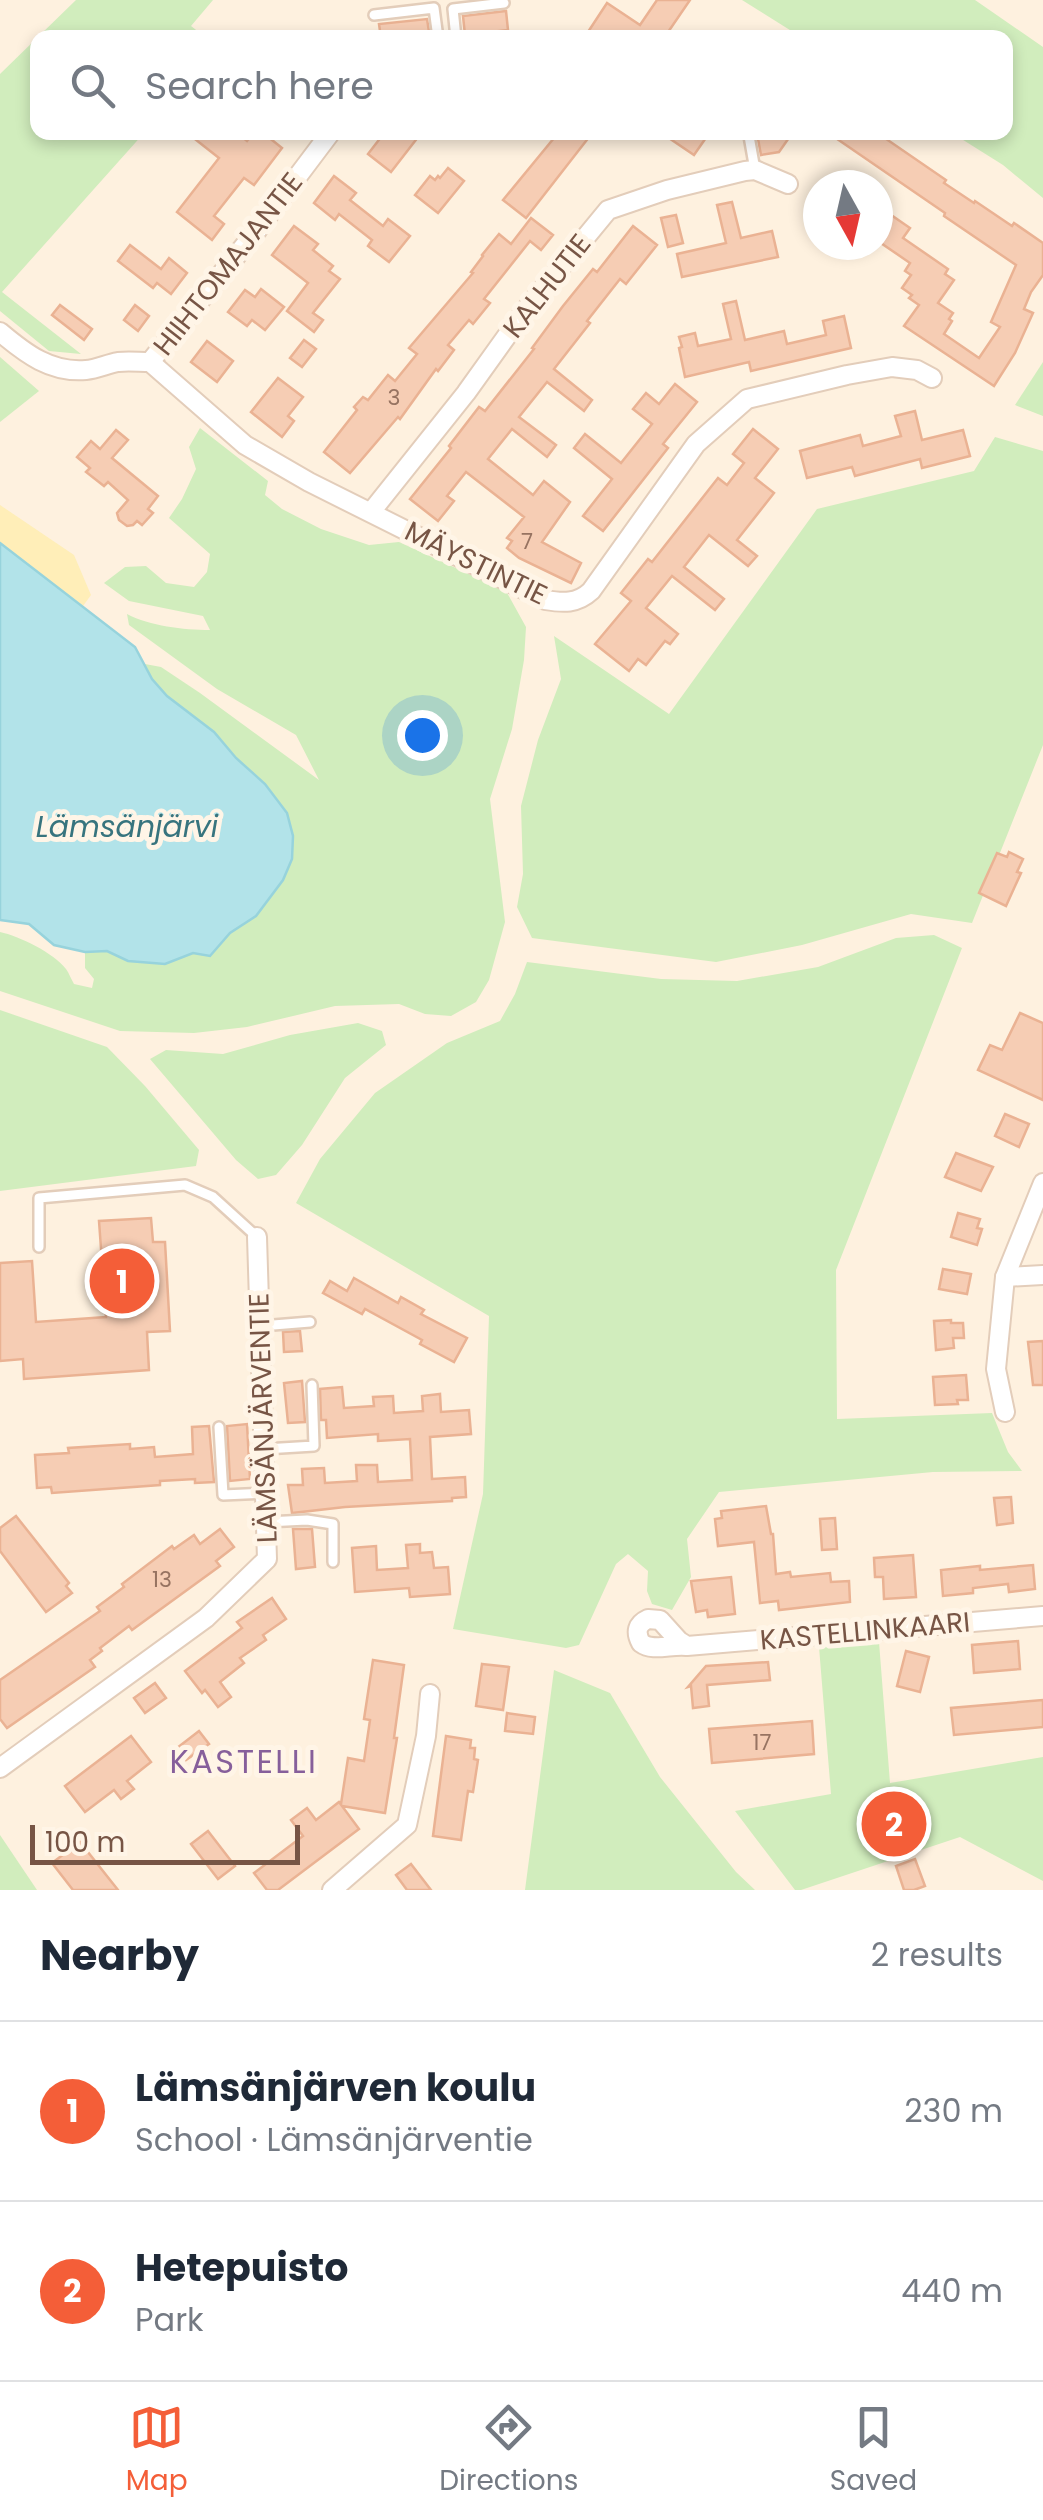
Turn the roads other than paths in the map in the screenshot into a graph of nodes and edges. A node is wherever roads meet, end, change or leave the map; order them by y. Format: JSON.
{"nodes":[{"id":1,"x":504,"y":2,"type":"dead end"},
{"id":2,"x":374,"y":16,"type":"dead end"},
{"id":3,"x":437,"y":30,"type":"edge"},
{"id":4,"x":455,"y":30,"type":"edge"},
{"id":5,"x":325,"y":140,"type":"edge"},
{"id":6,"x":749,"y":140,"type":"edge"},
{"id":7,"x":755,"y":170,"type":"junction"},
{"id":8,"x":788,"y":184,"type":"dead end"},
{"id":9,"x":0,"y":332,"type":"edge"},
{"id":10,"x":150,"y":362,"type":"junction"},
{"id":11,"x":932,"y":378,"type":"dead end"},
{"id":12,"x":371,"y":512,"type":"junction"},
{"id":13,"x":1043,"y":1183,"type":"edge"},
{"id":14,"x":258,"y":1236,"type":"joint"},
{"id":15,"x":39,"y":1248,"type":"dead end"},
{"id":16,"x":1043,"y":1274,"type":"edge"},
{"id":17,"x":1004,"y":1277,"type":"junction"},
{"id":18,"x":310,"y":1322,"type":"dead end"},
{"id":19,"x":261,"y":1326,"type":"junction"},
{"id":20,"x":312,"y":1385,"type":"dead end"},
{"id":21,"x":1005,"y":1412,"type":"dead end"},
{"id":22,"x":218,"y":1427,"type":"dead end"},
{"id":23,"x":264,"y":1448,"type":"junction"},
{"id":24,"x":266,"y":1493,"type":"junction"},
{"id":25,"x":266,"y":1522,"type":"junction"},
{"id":26,"x":334,"y":1562,"type":"dead end"},
{"id":27,"x":1043,"y":1616,"type":"edge"},
{"id":28,"x":687,"y":1646,"type":"dead end"},
{"id":29,"x":430,"y":1694,"type":"dead end"},
{"id":30,"x":0,"y":1768,"type":"edge"},
{"id":31,"x":332,"y":1890,"type":"edge"}],
"edges":[{"from":1,"to":4,"type":"lane"},
{"from":2,"to":3,"type":"lane"},
{"from":5,"to":10,"type":"street","name":"HIIHTOMAJANTIE"},
{"from":6,"to":7,"type":"lane"},
{"from":7,"to":8,"type":"street"},
{"from":7,"to":12,"type":"street","name":"KALHUTIE"},
{"from":9,"to":10,"type":"street","name":"HIIHTOMAJANTIE"},
{"from":10,"to":12,"type":"street","name":"MÄYSTINTIE"},
{"from":11,"to":12,"type":"street","name":"MÄYSTINTIE"},
{"from":13,"to":17,"type":"street"},
{"from":14,"to":15,"type":"lane"},
{"from":14,"to":19,"type":"street","name":"LÄMSÄNJÄRVENTIE"},
{"from":16,"to":17,"type":"street"},
{"from":17,"to":21,"type":"street"},
{"from":18,"to":19,"type":"lane"},
{"from":19,"to":23,"type":"street","name":"LÄMSÄNJÄRVENTIE"},
{"from":20,"to":23,"type":"lane"},
{"from":22,"to":24,"type":"lane"},
{"from":23,"to":24,"type":"street","name":"LÄMSÄNJÄRVENTIE"},
{"from":24,"to":25,"type":"street","name":"LÄMSÄNJÄRVENTIE"},
{"from":25,"to":26,"type":"lane"},
{"from":25,"to":30,"type":"street","name":"LÄMSÄNJÄRVENTIE"},
{"from":27,"to":28,"type":"street","name":"KASTELLINKAARI"},
{"from":29,"to":31,"type":"street"}]}
